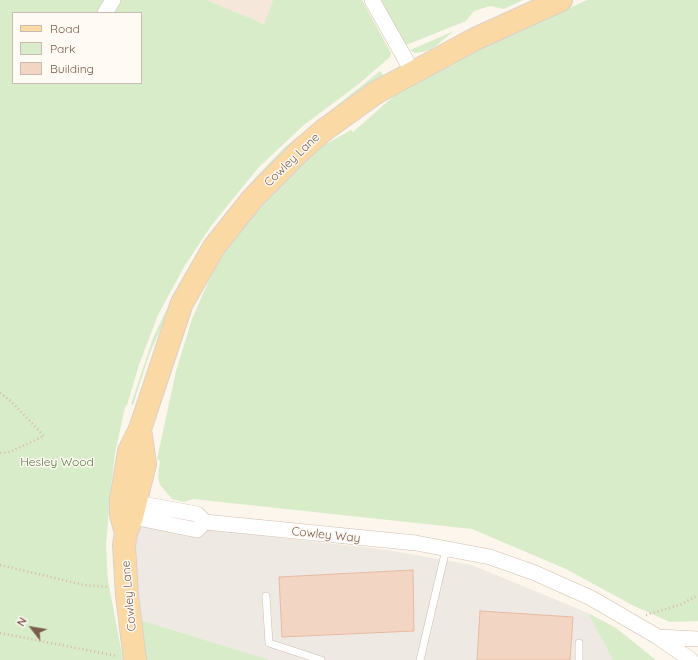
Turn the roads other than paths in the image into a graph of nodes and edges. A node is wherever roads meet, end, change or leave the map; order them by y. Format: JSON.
{"nodes":[{"id":1,"x":113,"y":0,"type":"edge"},
{"id":2,"x":372,"y":0,"type":"edge"},
{"id":3,"x":561,"y":0,"type":"edge"},
{"id":4,"x":106,"y":12,"type":"edge"},
{"id":5,"x":412,"y":71,"type":"junction"},
{"id":6,"x":127,"y":514,"type":"junction"},
{"id":7,"x":446,"y":549,"type":"junction"},
{"id":8,"x":266,"y":596,"type":"dead end"},
{"id":9,"x":658,"y":636,"type":"junction"},
{"id":10,"x":698,"y":641,"type":"edge"},
{"id":11,"x":579,"y":643,"type":"dead end"},
{"id":12,"x":130,"y":659,"type":"edge"},
{"id":13,"x":321,"y":660,"type":"edge"},
{"id":14,"x":420,"y":660,"type":"edge"},
{"id":15,"x":579,"y":660,"type":"edge"},
{"id":16,"x":691,"y":660,"type":"edge"},
{"id":17,"x":694,"y":660,"type":"edge"}],
"edges":[{"from":1,"to":4,"type":"street"},
{"from":2,"to":5,"type":"street"},
{"from":3,"to":5,"type":"main road","name":"Cowley Lane"},
{"from":5,"to":6,"type":"main road","name":"Cowley Lane"},
{"from":6,"to":7,"type":"street","name":"Cowley Way"},
{"from":6,"to":12,"type":"main road","name":"Cowley Lane"},
{"from":7,"to":9,"type":"street","name":"Cowley Way"},
{"from":7,"to":14,"type":"lane"},
{"from":8,"to":13,"type":"lane"},
{"from":9,"to":10,"type":"street","name":"Cowley Way"},
{"from":9,"to":16,"type":"street","name":"Cowley Way"},
{"from":10,"to":17,"type":"street"},
{"from":11,"to":15,"type":"lane"}]}
